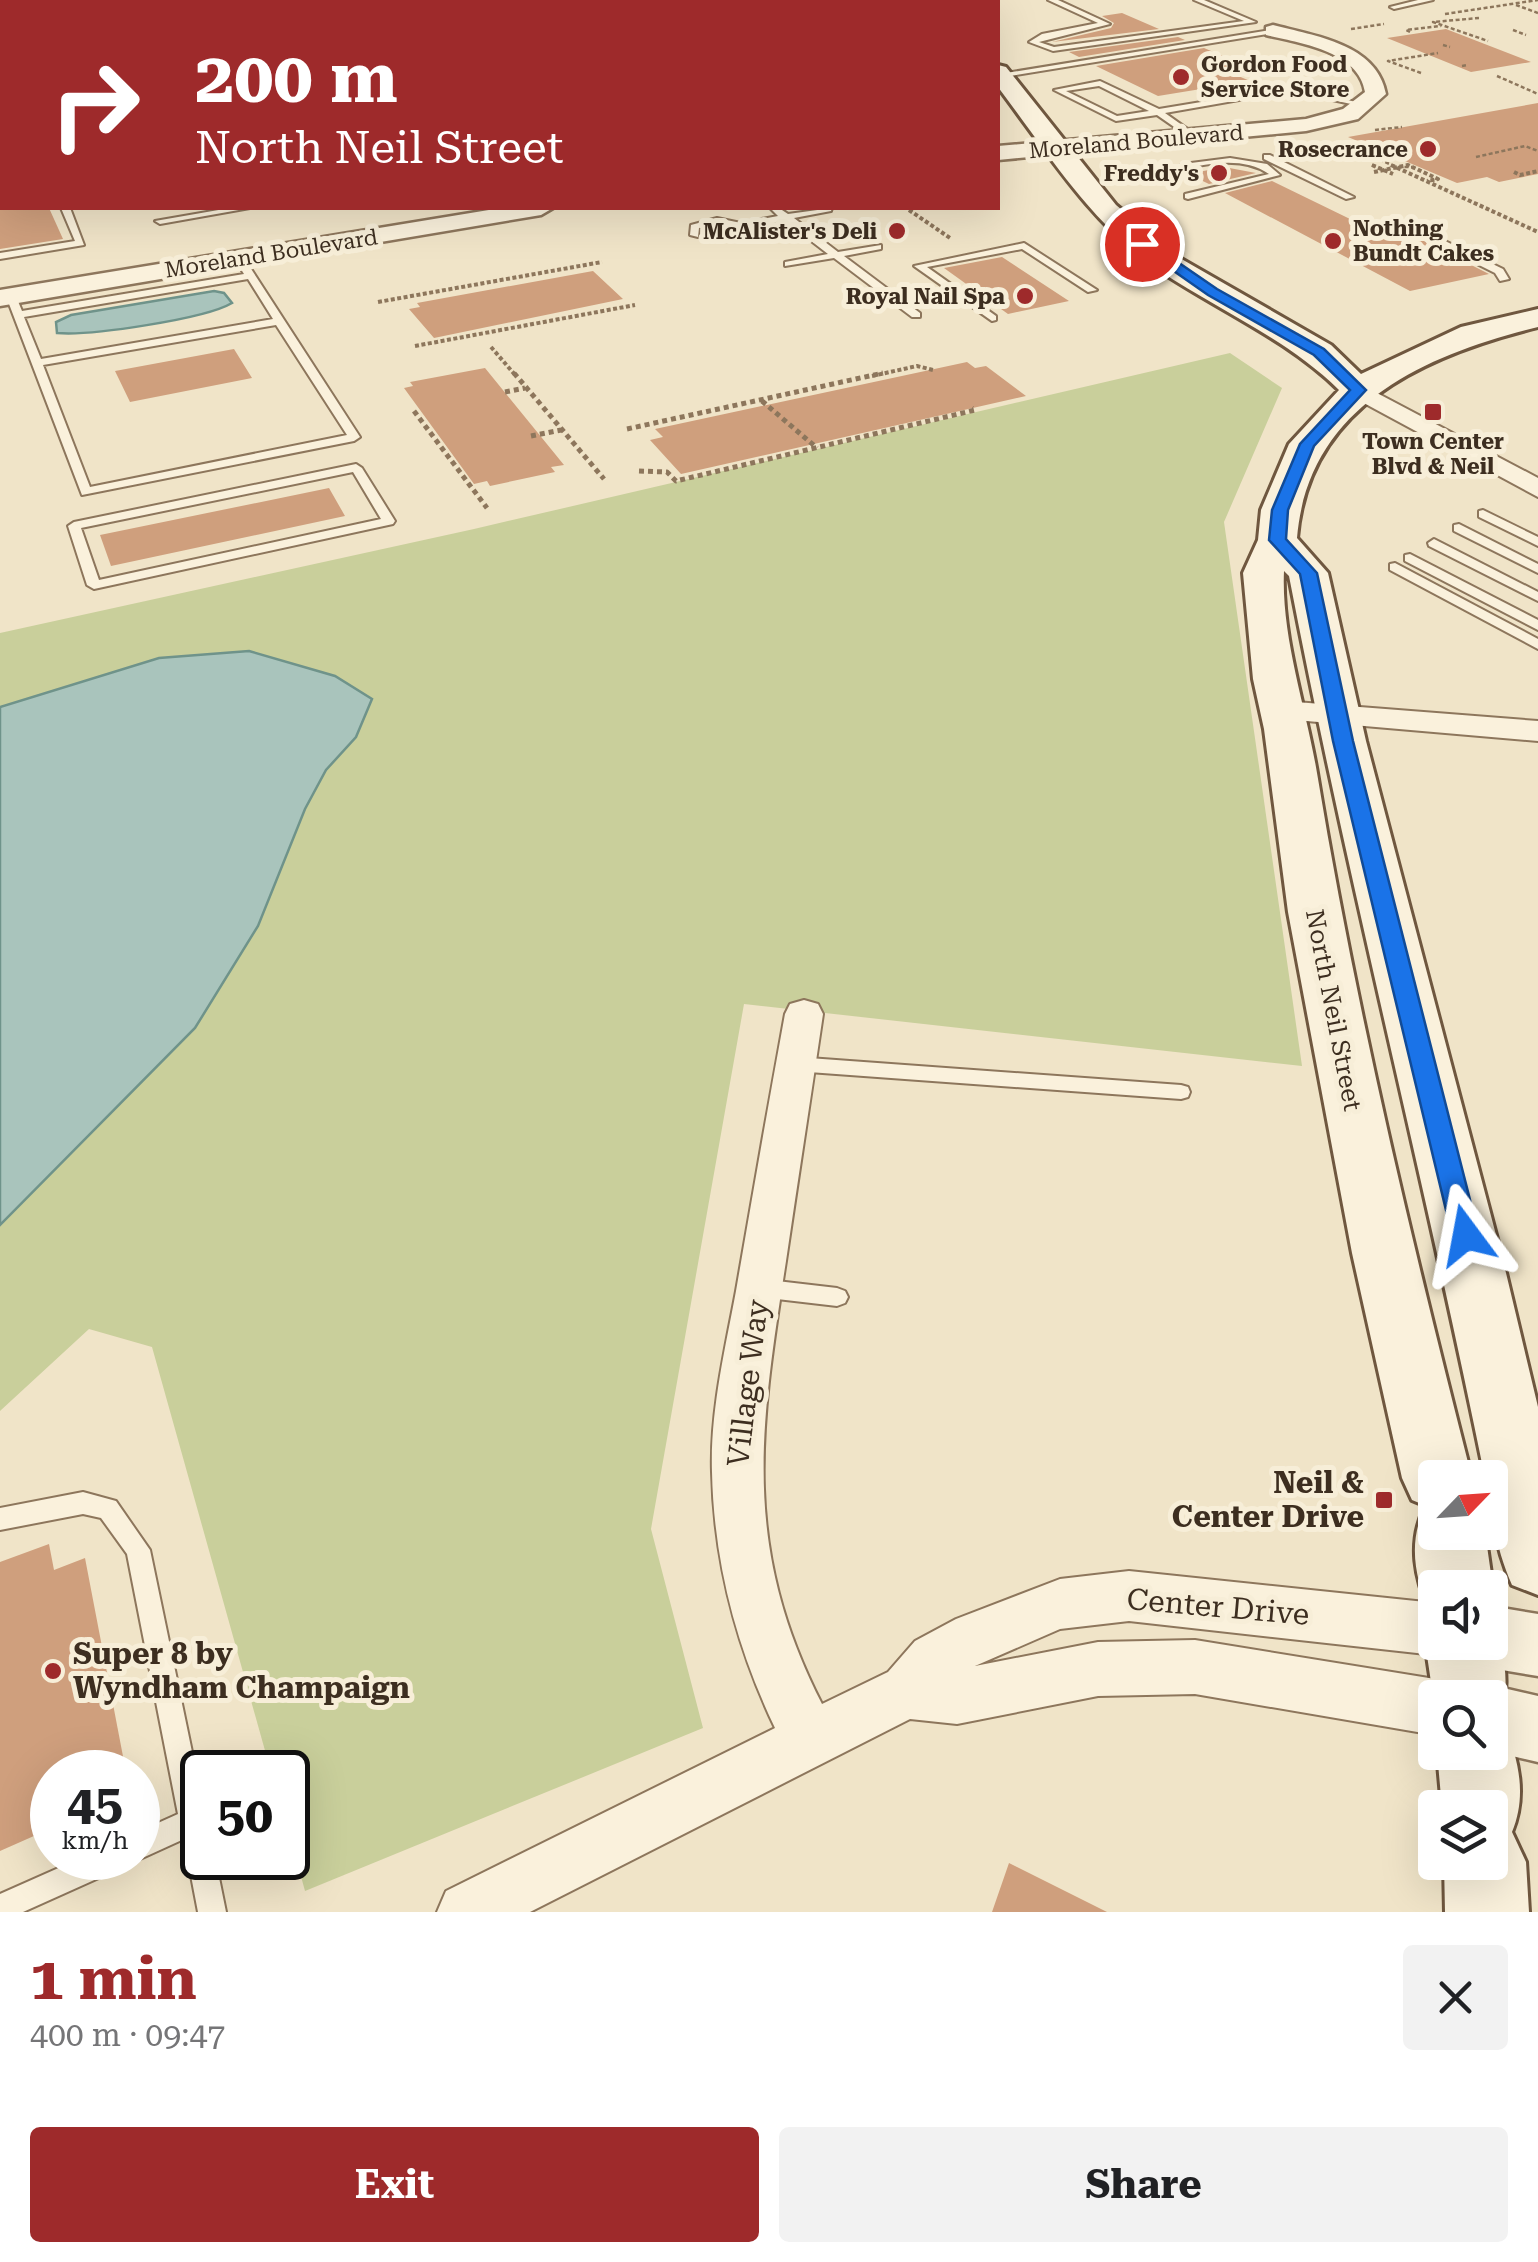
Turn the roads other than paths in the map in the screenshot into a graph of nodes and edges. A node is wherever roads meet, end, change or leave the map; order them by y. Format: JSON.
{"nodes":[{"id":1,"x":1052,"y":0,"type":"edge"},
{"id":2,"x":1198,"y":0,"type":"edge"},
{"id":3,"x":1376,"y":0,"type":"edge"},
{"id":4,"x":1430,"y":0,"type":"edge"},
{"id":5,"x":1394,"y":6,"type":"junction"},
{"id":6,"x":1410,"y":12,"type":"dead end"},
{"id":7,"x":1263,"y":27,"type":"junction"},
{"id":8,"x":1041,"y":67,"type":"junction"},
{"id":9,"x":1000,"y":70,"type":"edge"},
{"id":10,"x":1000,"y":70,"type":"edge"},
{"id":11,"x":1000,"y":71,"type":"edge"},
{"id":12,"x":1365,"y":106,"type":"junction"},
{"id":13,"x":1160,"y":113,"type":"junction"},
{"id":14,"x":1193,"y":138,"type":"junction"},
{"id":15,"x":1060,"y":149,"type":"junction"},
{"id":16,"x":1007,"y":152,"type":"edge"},
{"id":17,"x":1232,"y":154,"type":"dead end"},
{"id":18,"x":1139,"y":177,"type":"dead end"},
{"id":19,"x":1038,"y":180,"type":"dead end"},
{"id":20,"x":1188,"y":196,"type":"dead end"},
{"id":21,"x":1350,"y":197,"type":"dead end"},
{"id":22,"x":66,"y":210,"type":"edge"},
{"id":23,"x":174,"y":210,"type":"edge"},
{"id":24,"x":223,"y":210,"type":"edge"},
{"id":25,"x":531,"y":210,"type":"edge"},
{"id":26,"x":777,"y":210,"type":"edge"},
{"id":27,"x":823,"y":210,"type":"edge"},
{"id":28,"x":786,"y":217,"type":"junction"},
{"id":29,"x":1414,"y":229,"type":"dead end"},
{"id":30,"x":694,"y":235,"type":"dead end"},
{"id":31,"x":878,"y":247,"type":"dead end"},
{"id":32,"x":836,"y":255,"type":"junction"},
{"id":33,"x":0,"y":256,"type":"edge"},
{"id":34,"x":789,"y":264,"type":"dead end"},
{"id":35,"x":1128,"y":266,"type":"dead end"},
{"id":36,"x":244,"y":267,"type":"junction"},
{"id":37,"x":1504,"y":279,"type":"dead end"},
{"id":38,"x":1092,"y":290,"type":"dead end"},
{"id":39,"x":10,"y":303,"type":"edge"},
{"id":40,"x":916,"y":316,"type":"dead end"},
{"id":41,"x":992,"y":318,"type":"dead end"},
{"id":42,"x":1538,"y":318,"type":"edge"},
{"id":43,"x":279,"y":320,"type":"junction"},
{"id":44,"x":37,"y":363,"type":"junction"},
{"id":45,"x":1358,"y":390,"type":"junction"},
{"id":46,"x":113,"y":487,"type":"junction"},
{"id":47,"x":1538,"y":489,"type":"edge"},
{"id":48,"x":126,"y":516,"type":"junction"},
{"id":49,"x":1459,"y":528,"type":"dead end"},
{"id":50,"x":1538,"y":528,"type":"edge"},
{"id":51,"x":1278,"y":540,"type":"junction"},
{"id":52,"x":1538,"y":542,"type":"edge"},
{"id":53,"x":1434,"y":544,"type":"dead end"},
{"id":54,"x":1410,"y":558,"type":"dead end"},
{"id":55,"x":1395,"y":567,"type":"dead end"},
{"id":56,"x":1538,"y":569,"type":"edge"},
{"id":57,"x":1538,"y":597,"type":"edge"},
{"id":58,"x":1538,"y":626,"type":"edge"},
{"id":59,"x":1538,"y":645,"type":"edge"},
{"id":60,"x":1283,"y":711,"type":"junction"},
{"id":61,"x":1338,"y":714,"type":"junction"},
{"id":62,"x":1538,"y":732,"type":"edge"},
{"id":63,"x":804,"y":1014,"type":"dead end"},
{"id":64,"x":794,"y":1064,"type":"junction"},
{"id":65,"x":1181,"y":1092,"type":"dead end"},
{"id":66,"x":759,"y":1288,"type":"junction"},
{"id":67,"x":837,"y":1297,"type":"dead end"},
{"id":68,"x":1433,"y":1460,"type":"edge"},
{"id":69,"x":0,"y":1519,"type":"edge"},
{"id":70,"x":1538,"y":1561,"type":"edge"},
{"id":71,"x":1418,"y":1626,"type":"edge"},
{"id":72,"x":1508,"y":1639,"type":"edge"},
{"id":73,"x":1538,"y":1645,"type":"edge"},
{"id":74,"x":908,"y":1691,"type":"junction"},
{"id":75,"x":1418,"y":1704,"type":"edge"},
{"id":76,"x":1508,"y":1722,"type":"edge"},
{"id":77,"x":1538,"y":1729,"type":"edge"},
{"id":78,"x":811,"y":1742,"type":"junction"},
{"id":79,"x":180,"y":1757,"type":"edge"},
{"id":80,"x":62,"y":1880,"type":"edge"},
{"id":81,"x":205,"y":1880,"type":"edge"},
{"id":82,"x":1486,"y":1880,"type":"edge"},
{"id":83,"x":0,"y":1908,"type":"edge"},
{"id":84,"x":212,"y":1912,"type":"edge"},
{"id":85,"x":467,"y":1912,"type":"edge"},
{"id":86,"x":1487,"y":1912,"type":"edge"}],
"edges":[{"from":1,"to":7,"type":"lane"},
{"from":2,"to":7,"type":"lane"},
{"from":3,"to":5,"type":"lane"},
{"from":4,"to":5,"type":"lane"},
{"from":5,"to":6,"type":"lane"},
{"from":7,"to":8,"type":"lane"},
{"from":7,"to":12,"type":"street"},
{"from":8,"to":9,"type":"lane"},
{"from":8,"to":10,"type":"lane"},
{"from":11,"to":15,"type":"main road"},
{"from":12,"to":13,"type":"lane"},
{"from":12,"to":14,"type":"street","name":"Moreland Boulevard"},
{"from":13,"to":13,"type":"lane"},
{"from":13,"to":14,"type":"lane"},
{"from":14,"to":15,"type":"street","name":"Moreland Boulevard"},
{"from":15,"to":16,"type":"street","name":"Moreland Boulevard"},
{"from":15,"to":45,"type":"main road"},
{"from":16,"to":19,"type":"main road"},
{"from":17,"to":21,"type":"lane"},
{"from":18,"to":20,"type":"lane"},
{"from":22,"to":33,"type":"lane"},
{"from":23,"to":24,"type":"lane"},
{"from":25,"to":36,"type":"street","name":"Moreland Boulevard"},
{"from":26,"to":28,"type":"lane"},
{"from":27,"to":28,"type":"lane"},
{"from":28,"to":30,"type":"lane"},
{"from":28,"to":32,"type":"lane"},
{"from":29,"to":37,"type":"lane"},
{"from":31,"to":32,"type":"lane"},
{"from":32,"to":34,"type":"lane"},
{"from":32,"to":40,"type":"lane"},
{"from":35,"to":45,"type":"main road"},
{"from":36,"to":39,"type":"street","name":"Moreland Boulevard"},
{"from":36,"to":43,"type":"lane"},
{"from":38,"to":41,"type":"lane"},
{"from":39,"to":44,"type":"lane"},
{"from":42,"to":45,"type":"main road","name":"North Neil Street"},
{"from":43,"to":44,"type":"lane"},
{"from":43,"to":46,"type":"lane"},
{"from":44,"to":46,"type":"lane"},
{"from":45,"to":47,"type":"street"},
{"from":45,"to":51,"type":"main road","name":"North Neil Street"},
{"from":46,"to":48,"type":"lane"},
{"from":48,"to":48,"type":"lane"},
{"from":49,"to":56,"type":"lane"},
{"from":50,"to":52,"type":"lane"},
{"from":51,"to":60,"type":"main road","name":"North Neil Street"},
{"from":51,"to":61,"type":"main road"},
{"from":53,"to":57,"type":"lane"},
{"from":54,"to":58,"type":"lane"},
{"from":55,"to":59,"type":"lane"},
{"from":60,"to":61,"type":"street"},
{"from":60,"to":68,"type":"main road","name":"North Neil Street"},
{"from":61,"to":62,"type":"street"},
{"from":61,"to":70,"type":"main road"},
{"from":63,"to":64,"type":"street","name":"Village Way"},
{"from":64,"to":65,"type":"lane"},
{"from":64,"to":66,"type":"street","name":"Village Way"},
{"from":66,"to":67,"type":"lane"},
{"from":66,"to":78,"type":"street","name":"Village Way"},
{"from":69,"to":79,"type":"lane"},
{"from":71,"to":74,"type":"street","name":"Center Drive"},
{"from":72,"to":73,"type":"street"},
{"from":74,"to":75,"type":"street"},
{"from":74,"to":78,"type":"street","name":"Center Drive"},
{"from":76,"to":77,"type":"street"},
{"from":78,"to":85,"type":"street","name":"Center Drive"},
{"from":80,"to":83,"type":"lane"},
{"from":81,"to":84,"type":"lane"},
{"from":82,"to":86,"type":"main road"}]}
